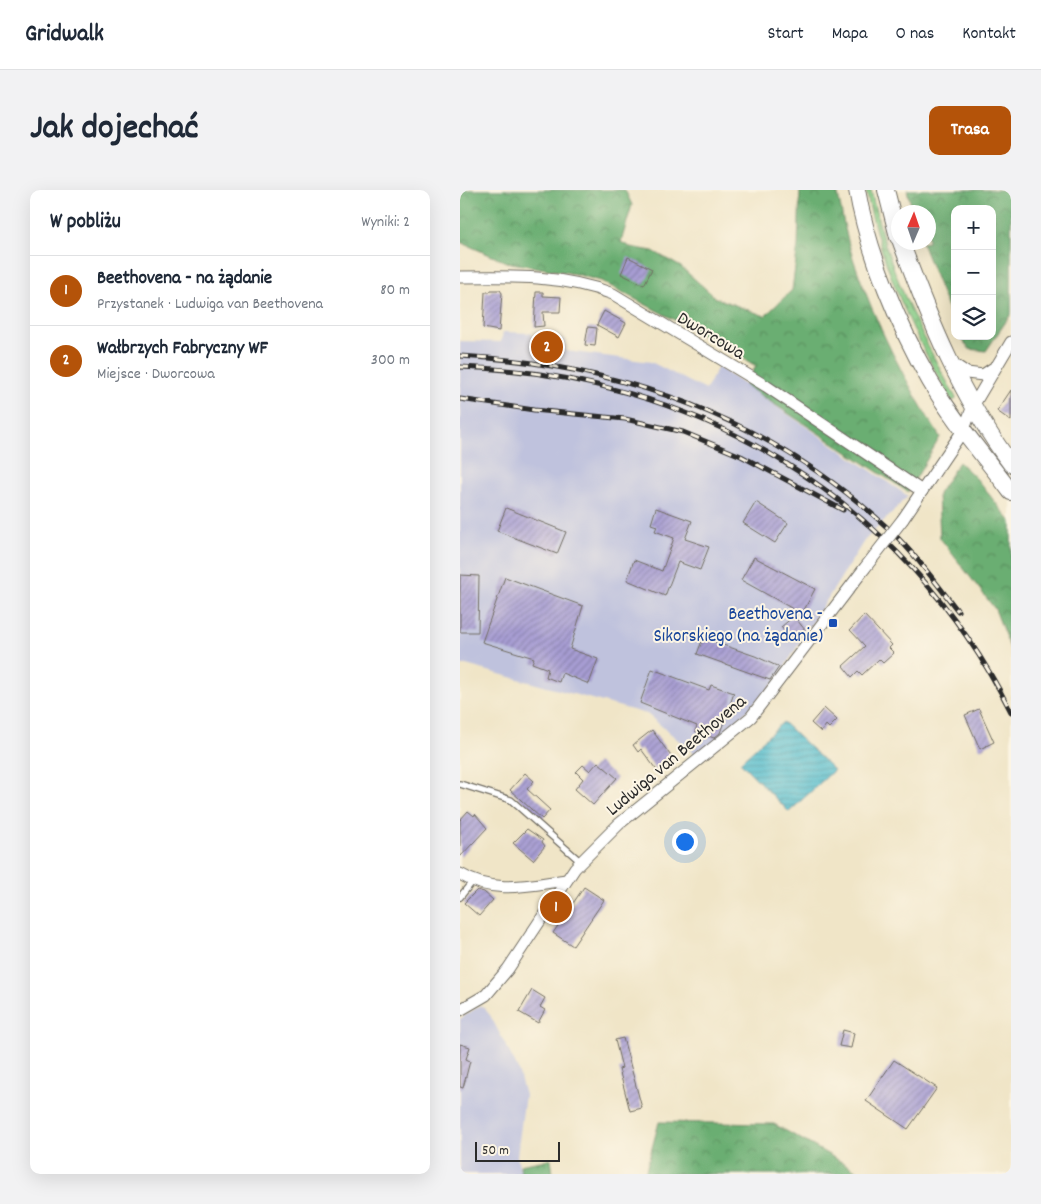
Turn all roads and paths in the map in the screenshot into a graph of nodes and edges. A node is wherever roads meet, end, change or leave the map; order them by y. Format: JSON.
{"nodes":[{"id":1,"x":857,"y":190,"type":"edge"},
{"id":2,"x":886,"y":190,"type":"edge"},
{"id":3,"x":891,"y":210,"type":"edge"},
{"id":4,"x":903,"y":250,"type":"edge"},
{"id":5,"x":460,"y":277,"type":"edge"},
{"id":6,"x":1011,"y":342,"type":"edge"},
{"id":7,"x":947,"y":360,"type":"junction"},
{"id":8,"x":997,"y":366,"type":"junction"},
{"id":9,"x":974,"y":406,"type":"junction"},
{"id":10,"x":964,"y":429,"type":"junction"},
{"id":11,"x":1011,"y":464,"type":"edge"},
{"id":12,"x":922,"y":491,"type":"junction"},
{"id":13,"x":1011,"y":492,"type":"edge"},
{"id":14,"x":460,"y":784,"type":"edge"},
{"id":15,"x":581,"y":862,"type":"junction"},
{"id":16,"x":460,"y":874,"type":"edge"},
{"id":17,"x":566,"y":880,"type":"junction"},
{"id":18,"x":473,"y":881,"type":"junction"},
{"id":19,"x":460,"y":897,"type":"edge"},
{"id":20,"x":460,"y":1010,"type":"edge"}],
"edges":[{"from":1,"to":10,"type":"main road"},
{"from":2,"to":3,"type":"main road"},
{"from":4,"to":7,"type":"main road"},
{"from":5,"to":12,"type":"street","name":"Dworcowa"},
{"from":6,"to":8,"type":"street","name":"Ludwiga van Beethovena"},
{"from":7,"to":8,"type":"street"},
{"from":7,"to":9,"type":"main road"},
{"from":8,"to":9,"type":"street","name":"Ludwiga van Beethovena"},
{"from":9,"to":10,"type":"street","name":"Ludwiga van Beethovena"},
{"from":9,"to":11,"type":"main road"},
{"from":10,"to":12,"type":"street","name":"Ludwiga van Beethovena"},
{"from":10,"to":13,"type":"main road"},
{"from":12,"to":15,"type":"street","name":"Ludwiga van Beethovena","bridge":true},
{"from":14,"to":15,"type":"lane"},
{"from":15,"to":17,"type":"street","name":"Ludwiga van Beethovena"},
{"from":16,"to":18,"type":"street"},
{"from":17,"to":18,"type":"street"},
{"from":17,"to":20,"type":"street","name":"Ludwiga van Beethovena"},
{"from":18,"to":19,"type":"lane"}]}
